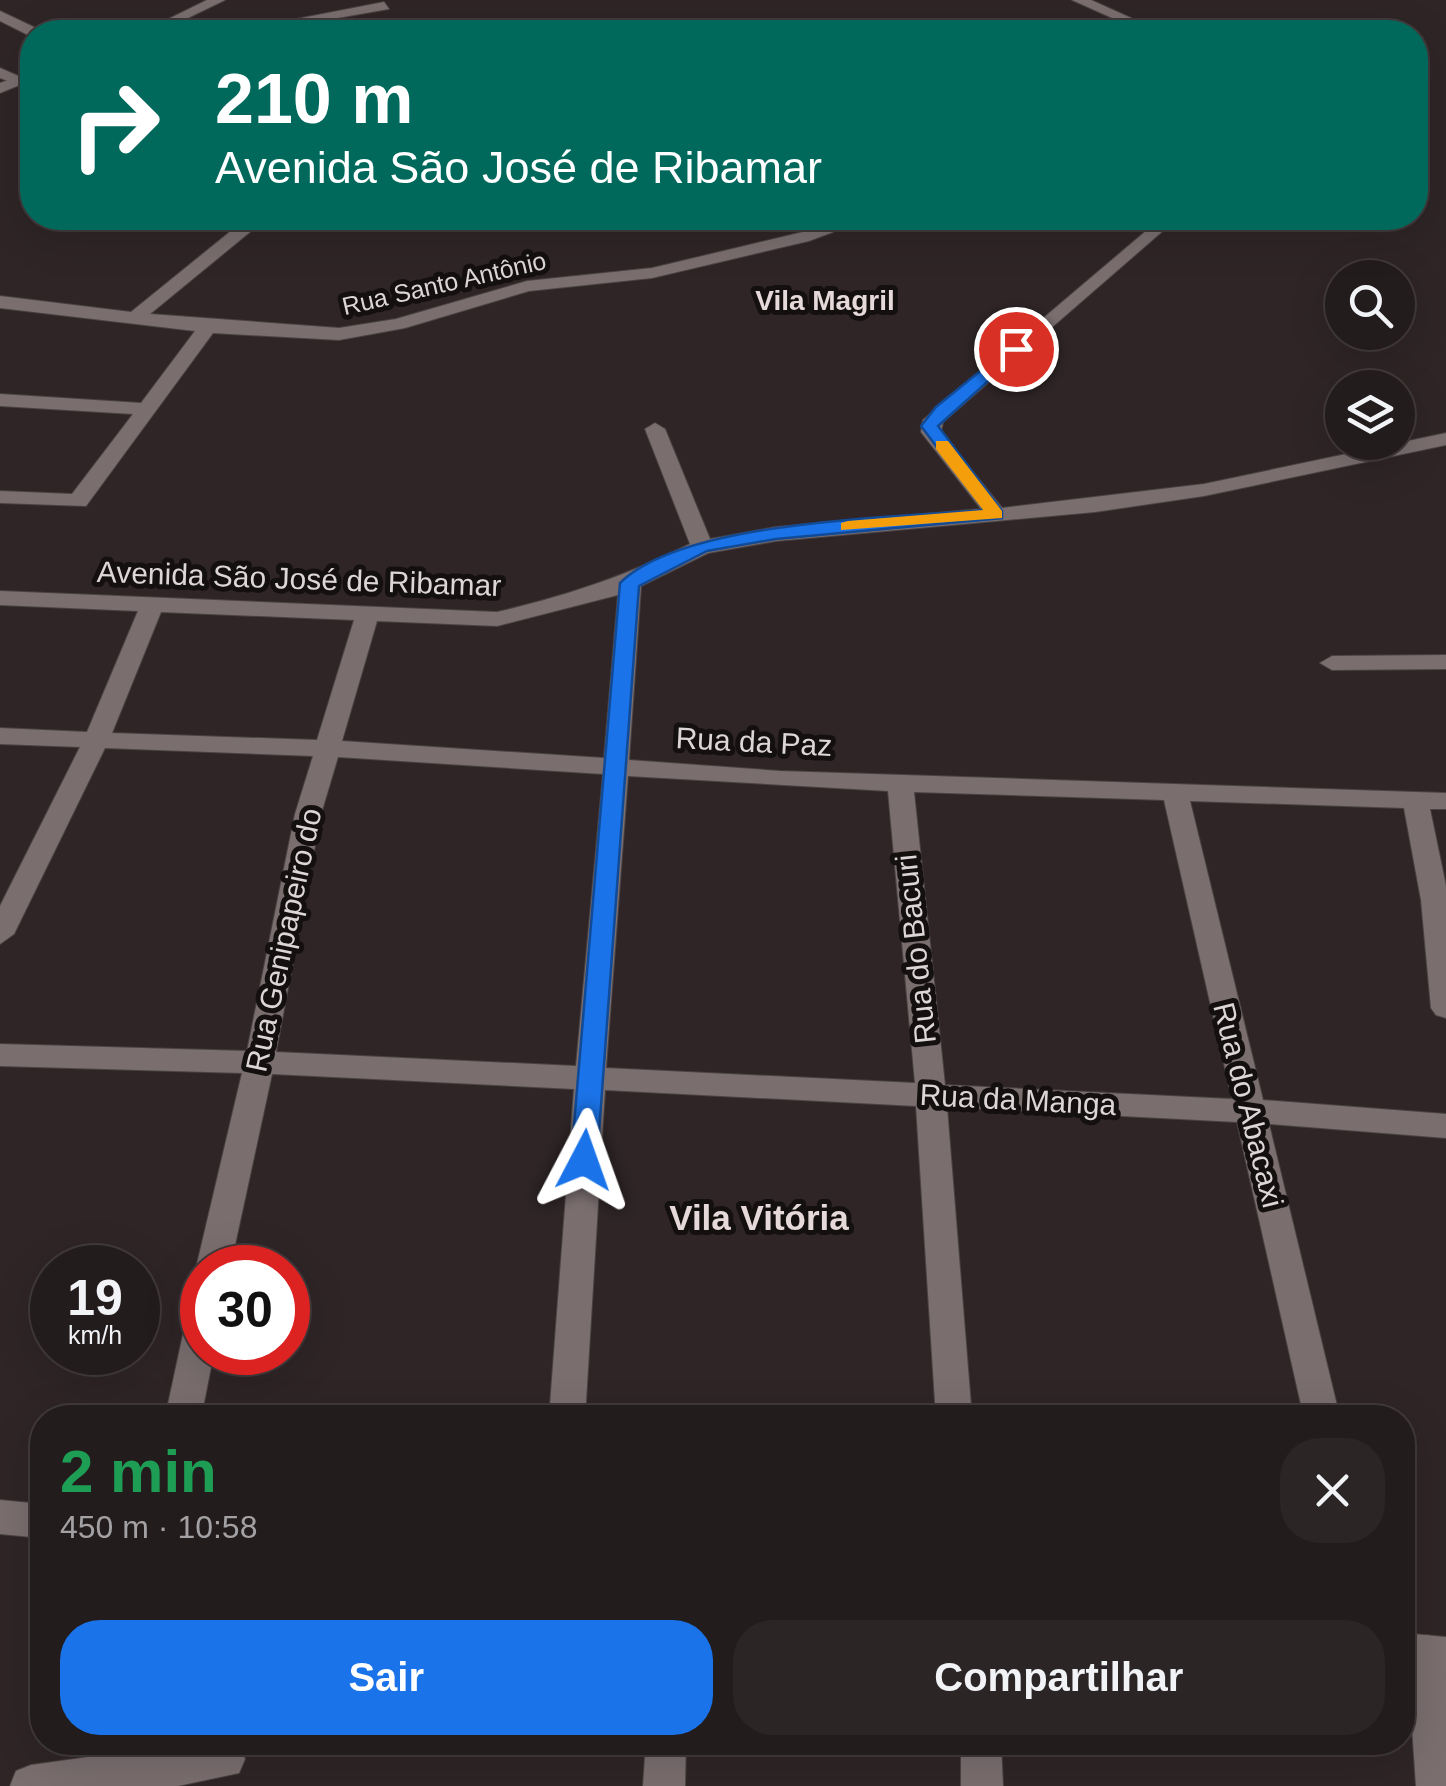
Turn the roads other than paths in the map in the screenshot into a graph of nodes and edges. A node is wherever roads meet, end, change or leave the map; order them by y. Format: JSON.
{"nodes":[{"id":1,"x":218,"y":0,"type":"edge"},
{"id":2,"x":1079,"y":0,"type":"edge"},
{"id":3,"x":378,"y":3,"type":"edge"},
{"id":4,"x":1124,"y":18,"type":"dead end"},
{"id":5,"x":175,"y":20,"type":"edge"},
{"id":6,"x":295,"y":20,"type":"edge"},
{"id":7,"x":238,"y":230,"type":"edge"},
{"id":8,"x":822,"y":230,"type":"edge"},
{"id":9,"x":1154,"y":230,"type":"edge"},
{"id":10,"x":0,"y":302,"type":"edge"},
{"id":11,"x":134,"y":319,"type":"junction"},
{"id":12,"x":208,"y":327,"type":"junction"},
{"id":13,"x":0,"y":400,"type":"edge"},
{"id":14,"x":147,"y":409,"type":"junction"},
{"id":15,"x":655,"y":429,"type":"dead end"},
{"id":16,"x":1446,"y":439,"type":"edge"},
{"id":17,"x":0,"y":497,"type":"edge"},
{"id":18,"x":996,"y":514,"type":"junction"},
{"id":19,"x":702,"y":547,"type":"junction"},
{"id":20,"x":630,"y":583,"type":"junction"},
{"id":21,"x":0,"y":598,"type":"edge"},
{"id":22,"x":153,"y":602,"type":"junction"},
{"id":23,"x":366,"y":615,"type":"junction"},
{"id":24,"x":1446,"y":662,"type":"edge"},
{"id":25,"x":1332,"y":663,"type":"dead end"},
{"id":26,"x":0,"y":736,"type":"edge"},
{"id":27,"x":96,"y":740,"type":"junction"},
{"id":28,"x":327,"y":749,"type":"junction"},
{"id":29,"x":618,"y":767,"type":"junction"},
{"id":30,"x":900,"y":780,"type":"junction"},
{"id":31,"x":1176,"y":792,"type":"junction"},
{"id":32,"x":1415,"y":799,"type":"junction"},
{"id":33,"x":1446,"y":800,"type":"edge"},
{"id":34,"x":0,"y":934,"type":"edge"},
{"id":35,"x":1446,"y":1008,"type":"edge"},
{"id":36,"x":0,"y":1055,"type":"edge"},
{"id":37,"x":259,"y":1062,"type":"junction"},
{"id":38,"x":590,"y":1080,"type":"junction"},
{"id":39,"x":932,"y":1096,"type":"junction"},
{"id":40,"x":1250,"y":1110,"type":"junction"},
{"id":41,"x":1446,"y":1126,"type":"edge"},
{"id":42,"x":218,"y":1245,"type":"edge"},
{"id":43,"x":192,"y":1375,"type":"edge"},
{"id":44,"x":186,"y":1405,"type":"edge"},
{"id":45,"x":568,"y":1405,"type":"edge"},
{"id":46,"x":953,"y":1405,"type":"edge"},
{"id":47,"x":1319,"y":1405,"type":"edge"},
{"id":48,"x":0,"y":1518,"type":"edge"},
{"id":49,"x":30,"y":1520,"type":"edge"},
{"id":50,"x":1425,"y":1654,"type":"edge"},
{"id":51,"x":665,"y":1755,"type":"edge"},
{"id":52,"x":981,"y":1755,"type":"edge"},
{"id":53,"x":225,"y":1763,"type":"edge"},
{"id":54,"x":31,"y":1786,"type":"edge"},
{"id":55,"x":664,"y":1786,"type":"edge"},
{"id":56,"x":982,"y":1786,"type":"edge"},
{"id":57,"x":1437,"y":1786,"type":"edge"}],
"edges":[{"from":1,"to":5,"type":"street"},
{"from":2,"to":4,"type":"street"},
{"from":3,"to":6,"type":"street"},
{"from":7,"to":11,"type":"street"},
{"from":8,"to":12,"type":"street","name":"Rua Santo Antônio"},
{"from":9,"to":18,"type":"street"},
{"from":10,"to":11,"type":"street","name":"Rua Santo Antônio"},
{"from":11,"to":12,"type":"street","name":"Rua Santo Antônio"},
{"from":12,"to":14,"type":"street"},
{"from":13,"to":14,"type":"street"},
{"from":14,"to":17,"type":"street"},
{"from":15,"to":19,"type":"street"},
{"from":16,"to":18,"type":"street","name":"Avenida São José de Ribamar"},
{"from":18,"to":19,"type":"street","name":"Avenida São José de Ribamar"},
{"from":19,"to":20,"type":"street","name":"Avenida São José de Ribamar"},
{"from":20,"to":23,"type":"street","name":"Avenida São José de Ribamar"},
{"from":20,"to":29,"type":"street"},
{"from":21,"to":22,"type":"street","name":"Avenida São José de Ribamar"},
{"from":22,"to":23,"type":"street","name":"Avenida São José de Ribamar"},
{"from":22,"to":27,"type":"street"},
{"from":23,"to":28,"type":"street","name":"Rua Genipapeiro do"},
{"from":24,"to":25,"type":"street"},
{"from":26,"to":27,"type":"street","name":"Rua da Paz"},
{"from":27,"to":28,"type":"street","name":"Rua da Paz"},
{"from":27,"to":34,"type":"street"},
{"from":28,"to":29,"type":"street","name":"Rua da Paz"},
{"from":28,"to":37,"type":"street","name":"Rua Genipapeiro do"},
{"from":29,"to":30,"type":"street","name":"Rua da Paz"},
{"from":29,"to":38,"type":"street"},
{"from":30,"to":31,"type":"street","name":"Rua da Paz"},
{"from":30,"to":39,"type":"street","name":"Rua do Bacuri"},
{"from":31,"to":32,"type":"street","name":"Rua da Paz"},
{"from":31,"to":40,"type":"street","name":"Rua do Abacaxi"},
{"from":32,"to":33,"type":"street","name":"Rua da Paz"},
{"from":32,"to":35,"type":"street"},
{"from":36,"to":37,"type":"street","name":"Rua da Manga"},
{"from":37,"to":38,"type":"street","name":"Rua da Manga"},
{"from":37,"to":42,"type":"street","name":"Rua Genipapeiro do"},
{"from":38,"to":39,"type":"street","name":"Rua da Manga"},
{"from":38,"to":45,"type":"street"},
{"from":39,"to":40,"type":"street","name":"Rua da Manga"},
{"from":39,"to":46,"type":"street","name":"Rua do Bacuri"},
{"from":40,"to":41,"type":"street","name":"Rua da Manga"},
{"from":40,"to":47,"type":"street","name":"Rua do Abacaxi"},
{"from":43,"to":44,"type":"street"},
{"from":48,"to":49,"type":"street"},
{"from":50,"to":57,"type":"street"},
{"from":51,"to":55,"type":"street"},
{"from":52,"to":56,"type":"street"},
{"from":53,"to":54,"type":"street"}]}
